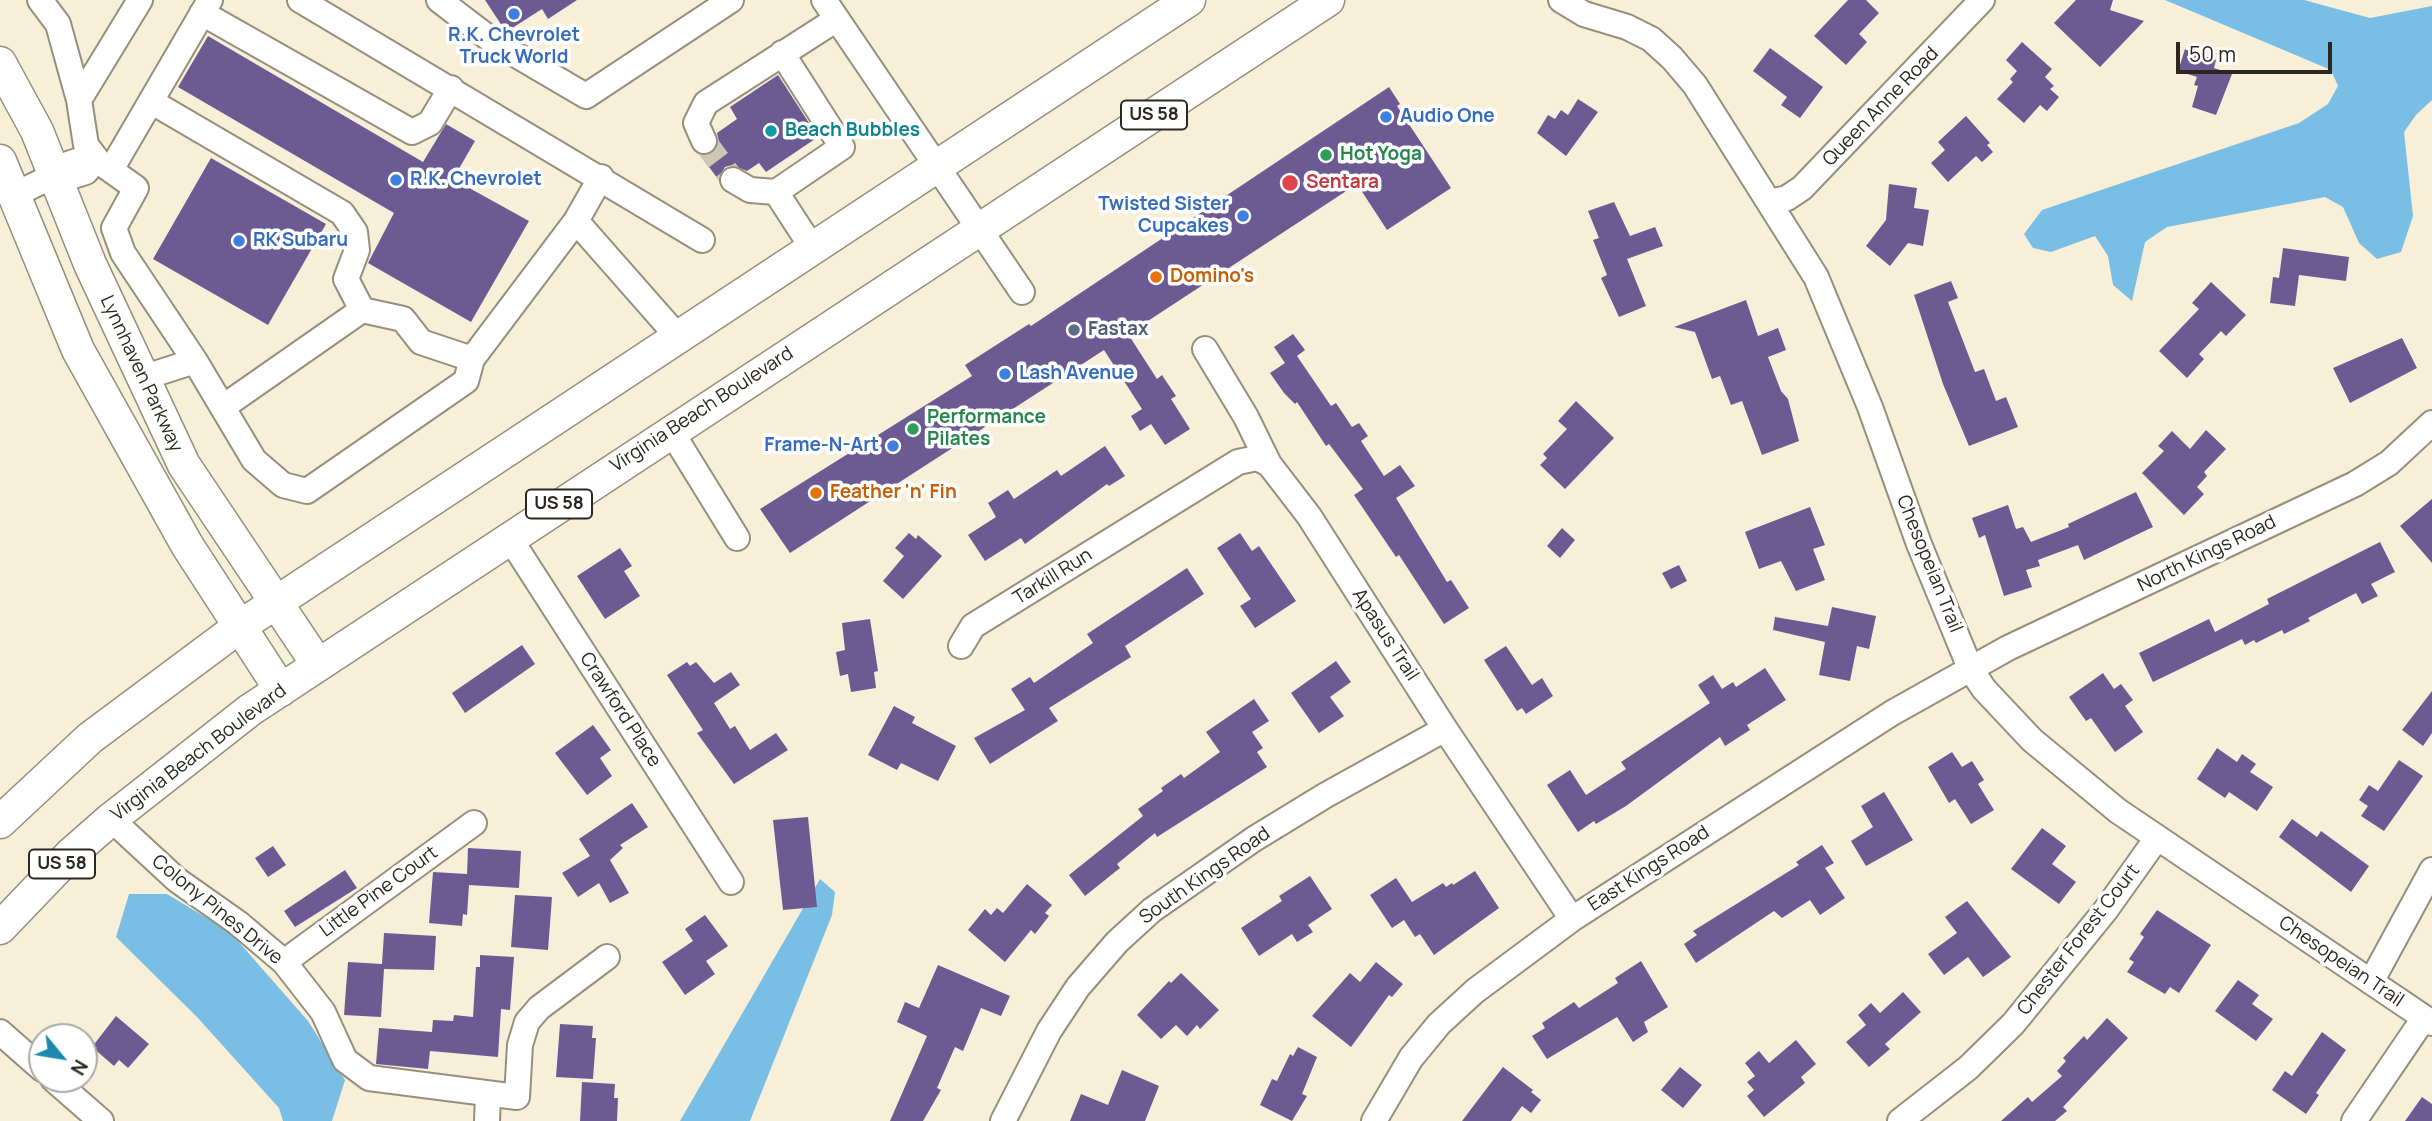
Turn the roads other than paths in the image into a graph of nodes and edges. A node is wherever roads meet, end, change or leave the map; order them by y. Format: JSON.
{"nodes":[{"id":1,"x":40,"y":0,"type":"edge"},
{"id":2,"x":140,"y":0,"type":"edge"},
{"id":3,"x":300,"y":0,"type":"edge"},
{"id":4,"x":439,"y":0,"type":"edge"},
{"id":5,"x":731,"y":0,"type":"edge"},
{"id":6,"x":1189,"y":0,"type":"edge"},
{"id":7,"x":1328,"y":0,"type":"edge"},
{"id":8,"x":1561,"y":0,"type":"edge"},
{"id":9,"x":1982,"y":0,"type":"edge"},
{"id":10,"x":206,"y":7,"type":"edge"},
{"id":11,"x":338,"y":9,"type":"edge"},
{"id":12,"x":830,"y":10,"type":"edge"},
{"id":13,"x":782,"y":53,"type":"junction"},
{"id":14,"x":0,"y":64,"type":"edge"},
{"id":15,"x":451,"y":88,"type":"junction"},
{"id":16,"x":79,"y":100,"type":"junction"},
{"id":17,"x":152,"y":102,"type":"junction"},
{"id":18,"x":704,"y":141,"type":"tunnel mouth"},
{"id":19,"x":0,"y":161,"type":"edge"},
{"id":20,"x":101,"y":164,"type":"junction"},
{"id":21,"x":936,"y":167,"type":"junction"},
{"id":22,"x":60,"y":173,"type":"junction"},
{"id":23,"x":601,"y":177,"type":"junction"},
{"id":24,"x":733,"y":180,"type":"tunnel mouth"},
{"id":25,"x":776,"y":192,"type":"junction"},
{"id":26,"x":16,"y":194,"type":"junction"},
{"id":27,"x":1770,"y":202,"type":"junction"},
{"id":28,"x":576,"y":221,"type":"junction"},
{"id":29,"x":980,"y":230,"type":"junction"},
{"id":30,"x":702,"y":240,"type":"dead end"},
{"id":31,"x":813,"y":249,"type":"junction"},
{"id":32,"x":1022,"y":292,"type":"dead end"},
{"id":33,"x":362,"y":310,"type":"junction"},
{"id":34,"x":679,"y":338,"type":"junction"},
{"id":35,"x":1205,"y":349,"type":"dead end"},
{"id":36,"x":472,"y":359,"type":"junction"},
{"id":37,"x":195,"y":362,"type":"junction"},
{"id":38,"x":142,"y":379,"type":"junction"},
{"id":39,"x":223,"y":407,"type":"junction"},
{"id":40,"x":2432,"y":423,"type":"edge"},
{"id":41,"x":671,"y":431,"type":"junction"},
{"id":42,"x":1269,"y":464,"type":"junction"},
{"id":43,"x":509,"y":537,"type":"junction"},
{"id":44,"x":737,"y":538,"type":"dead end"},
{"id":45,"x":276,"y":602,"type":"junction"},
{"id":46,"x":239,"y":627,"type":"junction"},
{"id":47,"x":961,"y":646,"type":"dead end"},
{"id":48,"x":318,"y":665,"type":"junction"},
{"id":49,"x":1970,"y":668,"type":"junction"},
{"id":50,"x":281,"y":690,"type":"junction"},
{"id":51,"x":1444,"y":729,"type":"junction"},
{"id":52,"x":111,"y":819,"type":"junction"},
{"id":53,"x":0,"y":822,"type":"edge"},
{"id":54,"x":474,"y":823,"type":"dead end"},
{"id":55,"x":2157,"y":838,"type":"junction"},
{"id":56,"x":2432,"y":870,"type":"edge"},
{"id":57,"x":731,"y":882,"type":"dead end"},
{"id":58,"x":1572,"y":919,"type":"junction"},
{"id":59,"x":0,"y":928,"type":"edge"},
{"id":60,"x":607,"y":957,"type":"dead end"},
{"id":61,"x":284,"y":962,"type":"junction"},
{"id":62,"x":2371,"y":982,"type":"junction"},
{"id":63,"x":2428,"y":1021,"type":"edge"},
{"id":64,"x":0,"y":1032,"type":"edge"},
{"id":65,"x":28,"y":1057,"type":"edge"},
{"id":66,"x":69,"y":1093,"type":"edge"},
{"id":67,"x":488,"y":1094,"type":"junction"},
{"id":68,"x":101,"y":1121,"type":"edge"},
{"id":69,"x":487,"y":1121,"type":"edge"},
{"id":70,"x":1003,"y":1121,"type":"edge"},
{"id":71,"x":1374,"y":1121,"type":"edge"},
{"id":72,"x":1900,"y":1121,"type":"edge"},
{"id":73,"x":2354,"y":1121,"type":"edge"}],
"edges":[{"from":1,"to":16,"type":"street"},
{"from":2,"to":16,"type":"street"},
{"from":3,"to":11,"type":"street"},
{"from":4,"to":5,"type":"street"},
{"from":6,"to":21,"type":"main road"},
{"from":7,"to":29,"type":"main road","name":"Virginia Beach Boulevard","number":"US 58"},
{"from":8,"to":27,"type":"street","name":"Chesopeian Trail"},
{"from":9,"to":27,"type":"street","name":"Queen Anne Road"},
{"from":10,"to":15,"type":"street"},
{"from":10,"to":17,"type":"street"},
{"from":11,"to":15,"type":"street"},
{"from":12,"to":13,"type":"street"},
{"from":12,"to":21,"type":"street"},
{"from":13,"to":18,"type":"street"},
{"from":13,"to":25,"type":"street"},
{"from":14,"to":22,"type":"main road","name":"Lynnhaven Parkway"},
{"from":15,"to":23,"type":"street"},
{"from":16,"to":20,"type":"street"},
{"from":17,"to":20,"type":"street"},
{"from":17,"to":33,"type":"street"},
{"from":19,"to":26,"type":"main road","name":"Lynnhaven Parkway"},
{"from":20,"to":22,"type":"street"},
{"from":20,"to":37,"type":"street"},
{"from":21,"to":29,"type":"street"},
{"from":21,"to":31,"type":"main road"},
{"from":22,"to":26,"type":"street"},
{"from":22,"to":38,"type":"main road","name":"Lynnhaven Parkway"},
{"from":23,"to":28,"type":"street"},
{"from":23,"to":30,"type":"street"},
{"from":24,"to":25,"type":"street"},
{"from":25,"to":31,"type":"street"},
{"from":26,"to":46,"type":"main road","name":"Lynnhaven Parkway"},
{"from":27,"to":49,"type":"street","name":"Chesopeian Trail"},
{"from":28,"to":34,"type":"street"},
{"from":28,"to":36,"type":"street"},
{"from":29,"to":32,"type":"street"},
{"from":29,"to":41,"type":"main road","name":"Virginia Beach Boulevard","number":"US 58"},
{"from":31,"to":34,"type":"main road"},
{"from":33,"to":36,"type":"street"},
{"from":33,"to":39,"type":"street"},
{"from":34,"to":45,"type":"main road"},
{"from":35,"to":42,"type":"street","name":"Apasus Trail"},
{"from":36,"to":39,"type":"street"},
{"from":37,"to":38,"type":"street"},
{"from":37,"to":39,"type":"street"},
{"from":38,"to":45,"type":"main road","name":"Lynnhaven Parkway"},
{"from":40,"to":49,"type":"street","name":"North Kings Road"},
{"from":41,"to":43,"type":"main road","name":"Virginia Beach Boulevard","number":"US 58"},
{"from":41,"to":44,"type":"street"},
{"from":42,"to":47,"type":"street","name":"Tarkill Run"},
{"from":42,"to":51,"type":"street","name":"Apasus Trail"},
{"from":43,"to":48,"type":"main road","name":"Virginia Beach Boulevard","number":"US 58"},
{"from":43,"to":57,"type":"street","name":"Crawford Place"},
{"from":45,"to":46,"type":"main road"},
{"from":45,"to":48,"type":"main road","name":"Lynnhaven Parkway"},
{"from":46,"to":50,"type":"main road","name":"Lynnhaven Parkway"},
{"from":46,"to":53,"type":"main road"},
{"from":48,"to":50,"type":"main road","name":"Virginia Beach Boulevard","number":"US 58"},
{"from":49,"to":55,"type":"street","name":"Chesopeian Trail"},
{"from":49,"to":58,"type":"street","name":"East Kings Road"},
{"from":50,"to":52,"type":"main road","name":"Virginia Beach Boulevard","number":"US 58"},
{"from":51,"to":58,"type":"street","name":"Apasus Trail"},
{"from":51,"to":70,"type":"street","name":"South Kings Road"},
{"from":52,"to":59,"type":"main road","name":"Virginia Beach Boulevard","number":"US 58"},
{"from":52,"to":61,"type":"street","name":"Colony Pines Drive"},
{"from":54,"to":61,"type":"street","name":"Little Pine Court"},
{"from":55,"to":62,"type":"street","name":"Chesopeian Trail"},
{"from":55,"to":72,"type":"street","name":"Chester Forest Court"},
{"from":56,"to":62,"type":"street"},
{"from":58,"to":71,"type":"street","name":"East Kings Road"},
{"from":60,"to":67,"type":"street","name":"Colony Pines Drive"},
{"from":61,"to":67,"type":"street","name":"Colony Pines Drive"},
{"from":62,"to":63,"type":"street","name":"Chesopeian Trail"},
{"from":63,"to":73,"type":"street"},
{"from":64,"to":65,"type":"street"},
{"from":66,"to":68,"type":"street"},
{"from":67,"to":69,"type":"street"}]}
